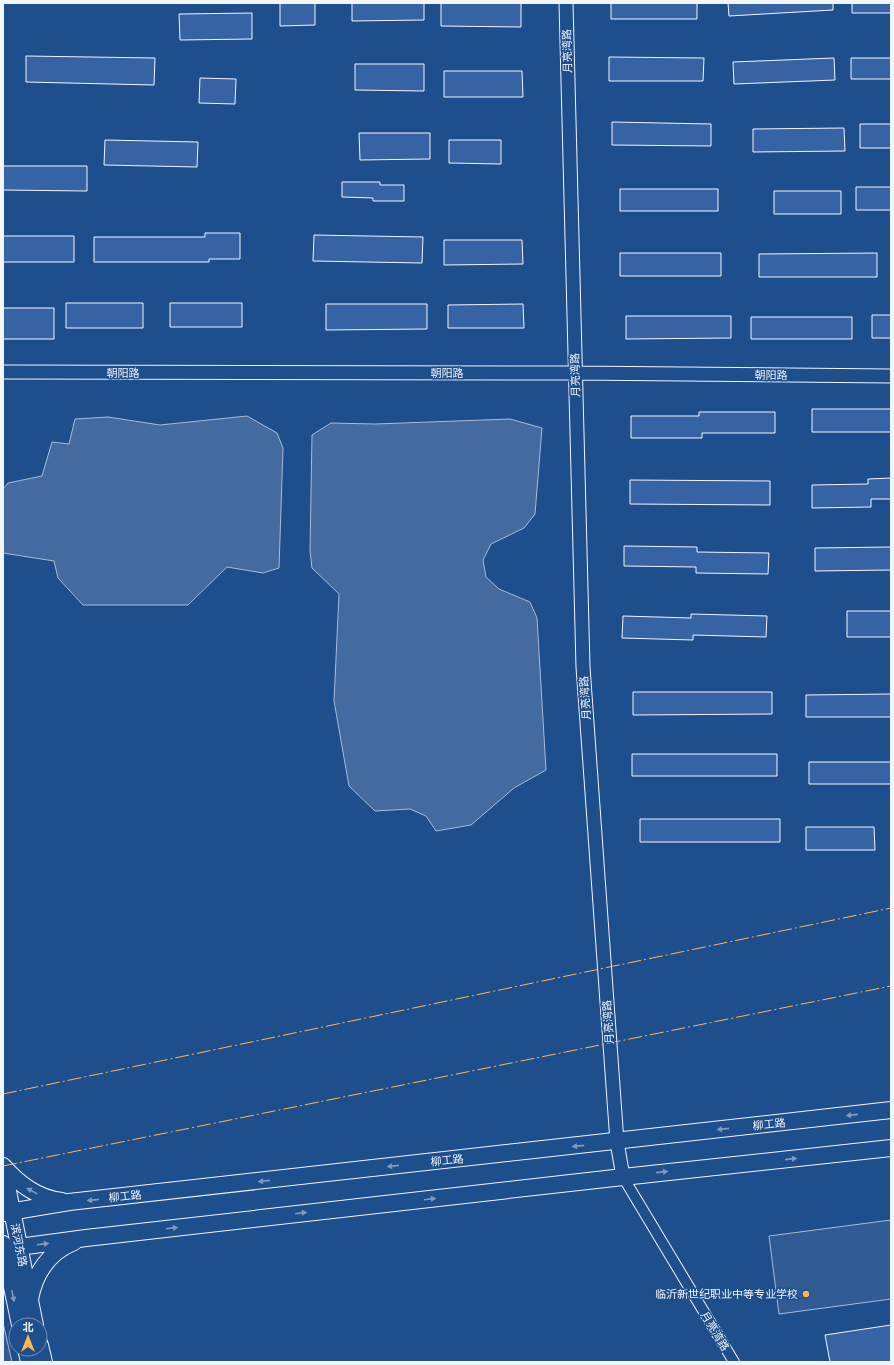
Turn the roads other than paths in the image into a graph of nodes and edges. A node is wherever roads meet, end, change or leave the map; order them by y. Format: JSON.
{"nodes":[{"id":1,"x":566,"y":3,"type":"edge"},
{"id":2,"x":3,"y":372,"type":"edge"},
{"id":3,"x":575,"y":373,"type":"junction"},
{"id":4,"x":891,"y":376,"type":"edge"},
{"id":5,"x":891,"y":1110,"type":"edge"},
{"id":6,"x":617,"y":1142,"type":"junction"},
{"id":7,"x":891,"y":1148,"type":"edge"},
{"id":8,"x":3,"y":1166,"type":"edge"},
{"id":9,"x":623,"y":1177,"type":"junction"},
{"id":10,"x":69,"y":1202,"type":"junction"},
{"id":11,"x":7,"y":1212,"type":"edge"},
{"id":12,"x":86,"y":1238,"type":"junction"},
{"id":13,"x":9,"y":1246,"type":"edge"},
{"id":14,"x":30,"y":1302,"type":"junction"},
{"id":15,"x":19,"y":1317,"type":"edge"},
{"id":16,"x":33,"y":1317,"type":"edge"},
{"id":17,"x":734,"y":1362,"type":"edge"}],
"edges":[{"from":1,"to":3,"type":"street","name":"月亮湾路"},
{"from":2,"to":3,"type":"street","name":"朝阳路"},
{"from":3,"to":4,"type":"street","name":"朝阳路"},
{"from":3,"to":6,"type":"street","name":"月亮湾路"},
{"from":5,"to":6,"type":"main road","name":"柳工路","one_way":true},
{"from":6,"to":9,"type":"street","name":"月亮湾路"},
{"from":6,"to":10,"type":"main road","name":"柳工路","one_way":true},
{"from":9,"to":7,"type":"main road","one_way":true},
{"from":10,"to":8,"type":"main road","one_way":true},
{"from":8,"to":11,"type":"main road","name":"滨河东路"},
{"from":12,"to":9,"type":"main road","one_way":true},
{"from":9,"to":17,"type":"street","name":"月亮湾路"},
{"from":10,"to":11,"type":"main road","name":"柳工路"},
{"from":11,"to":13,"type":"main road","name":"滨河东路"},
{"from":13,"to":12,"type":"main road","one_way":true},
{"from":12,"to":14,"type":"main road"},
{"from":13,"to":14,"type":"main road","name":"滨河东路"},
{"from":13,"to":15,"type":"main road","name":"滨河东路","one_way":true},
{"from":14,"to":16,"type":"main road","name":"滨河东路"}]}
